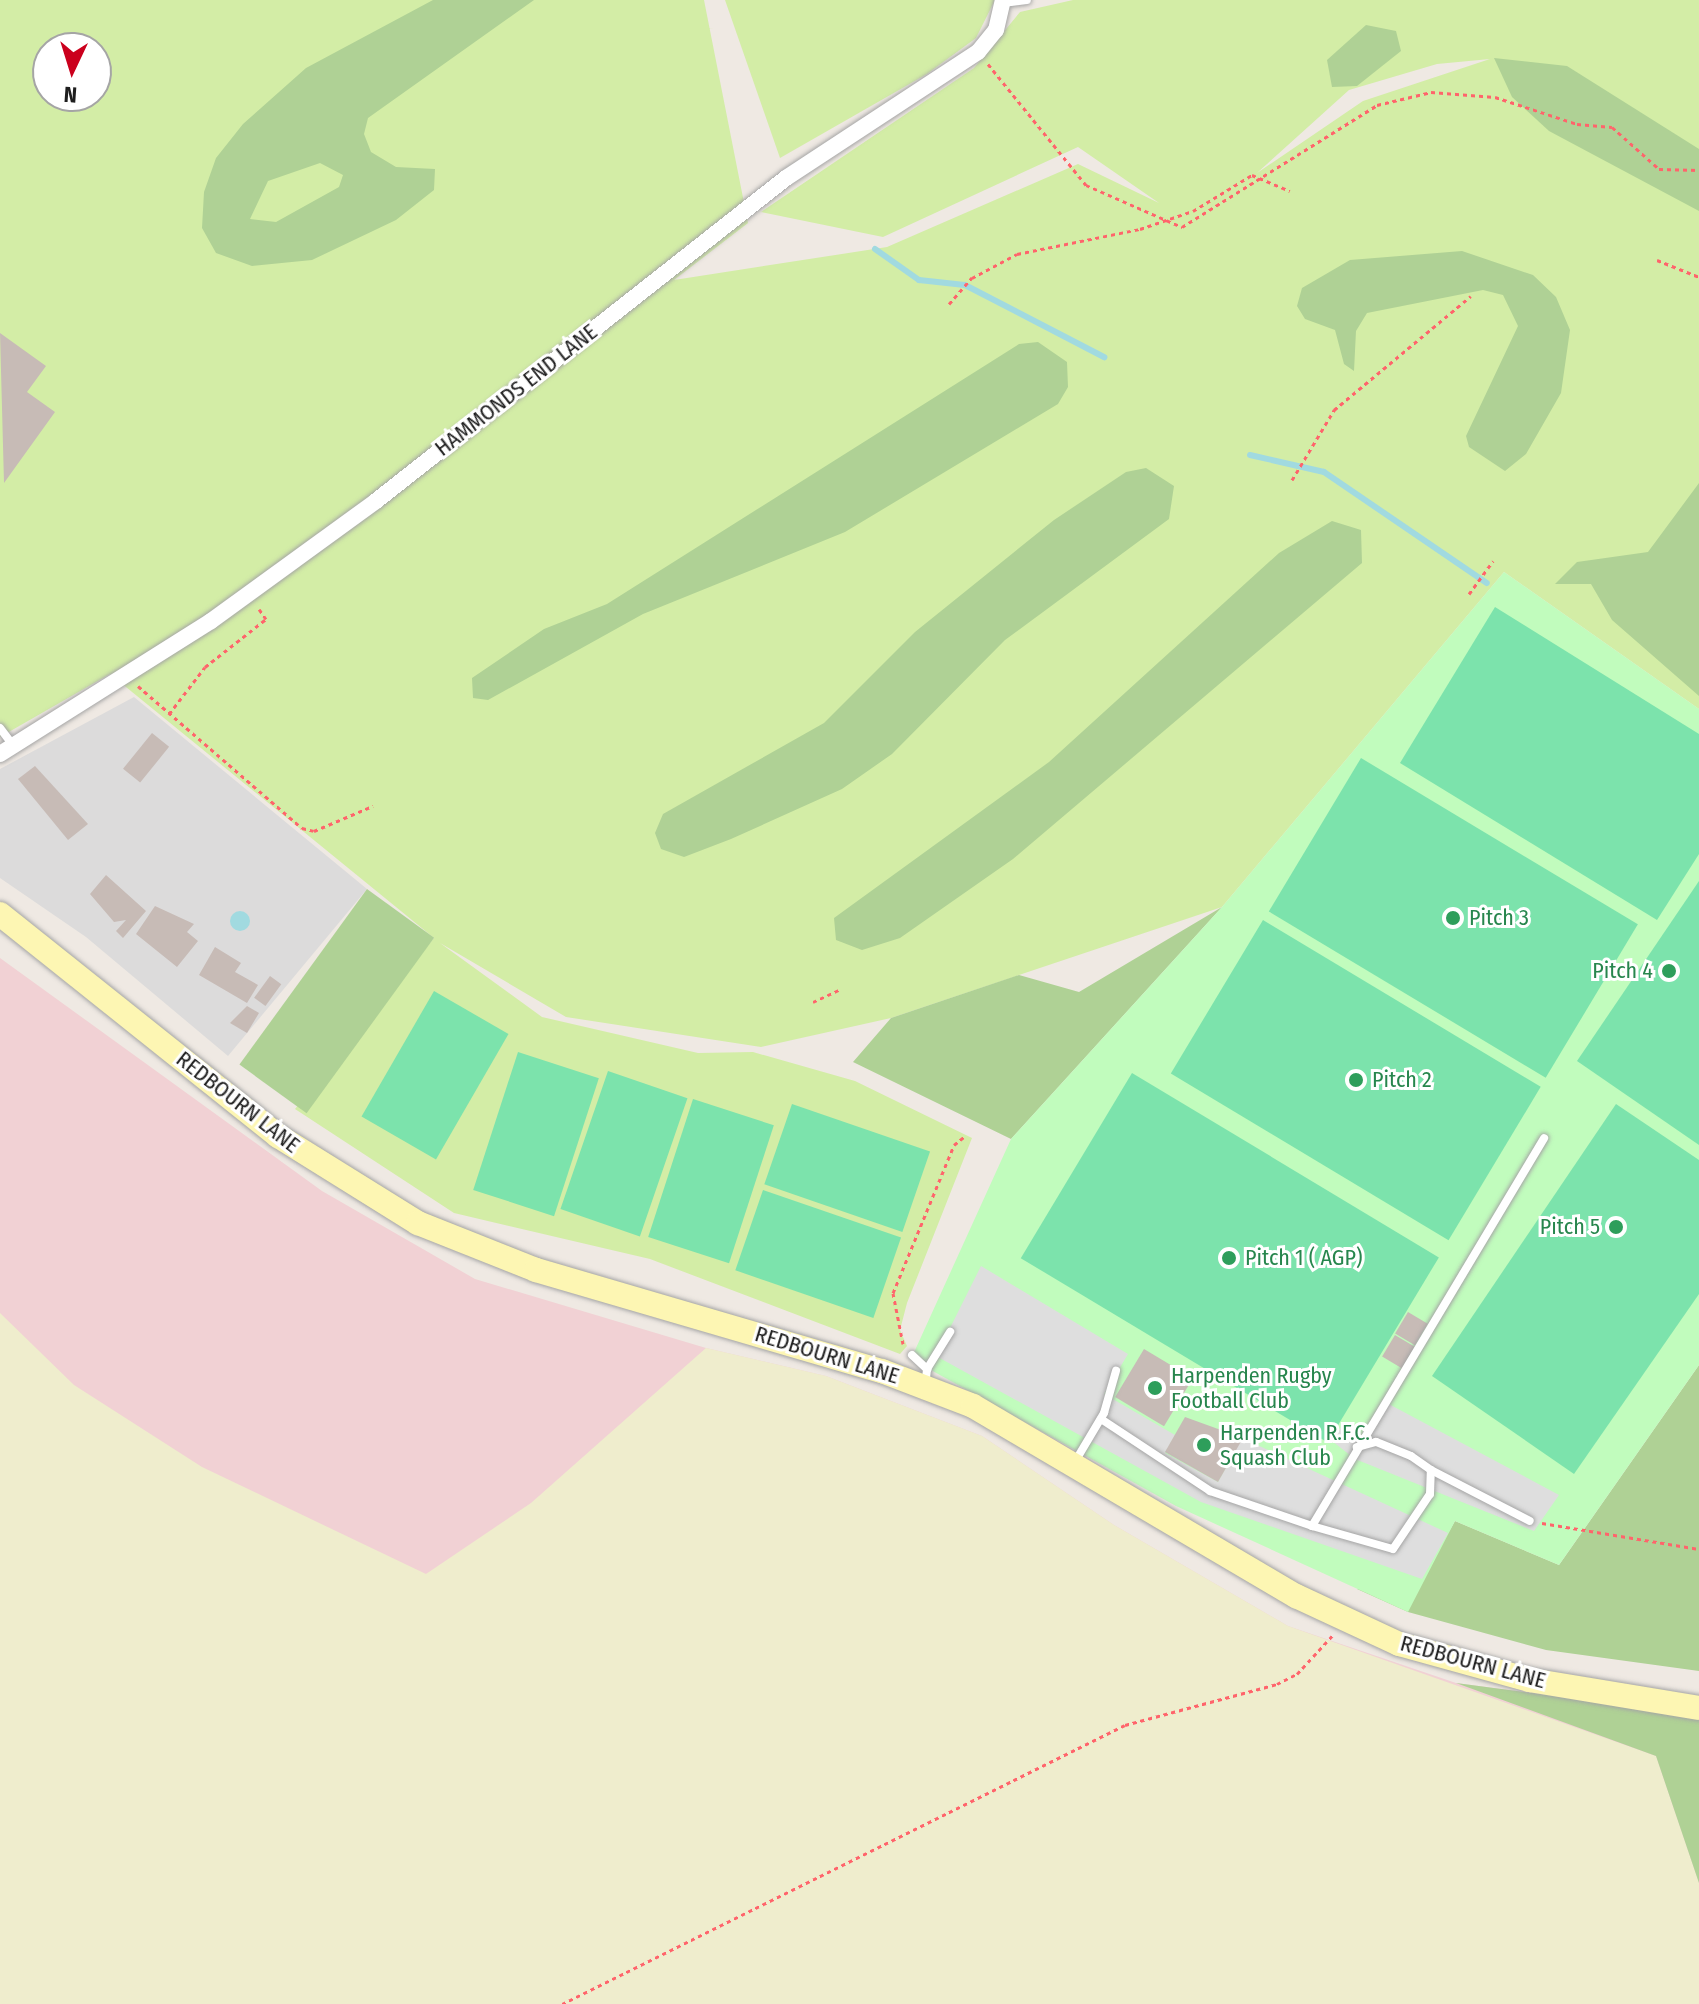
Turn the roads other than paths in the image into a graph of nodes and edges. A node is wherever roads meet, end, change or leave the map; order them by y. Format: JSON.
{"nodes":[{"id":1,"x":1027,"y":0,"type":"edge"},
{"id":2,"x":1003,"y":1,"type":"edge"},
{"id":3,"x":0,"y":728,"type":"edge"},
{"id":4,"x":6,"y":749,"type":"edge"},
{"id":5,"x":0,"y":914,"type":"edge"},
{"id":6,"x":1544,"y":1138,"type":"dead end"},
{"id":7,"x":950,"y":1332,"type":"dead end"},
{"id":8,"x":912,"y":1355,"type":"road end"},
{"id":9,"x":1116,"y":1371,"type":"dead end"},
{"id":10,"x":926,"y":1378,"type":"junction"},
{"id":11,"x":1101,"y":1419,"type":"junction"},
{"id":12,"x":1357,"y":1447,"type":"junction"},
{"id":13,"x":1076,"y":1460,"type":"junction"},
{"id":14,"x":1431,"y":1470,"type":"junction"},
{"id":15,"x":1530,"y":1521,"type":"road end"},
{"id":16,"x":1312,"y":1526,"type":"junction"},
{"id":17,"x":1699,"y":1708,"type":"edge"}],
"edges":[{"from":1,"to":2,"type":"lane"},
{"from":2,"to":4,"type":"street","name":"HAMMONDS END LANE"},
{"from":3,"to":4,"type":"lane"},
{"from":5,"to":10,"type":"main road","name":"REDBOURN LANE"},
{"from":6,"to":12,"type":"lane"},
{"from":7,"to":10,"type":"lane"},
{"from":8,"to":10,"type":"lane"},
{"from":9,"to":11,"type":"lane"},
{"from":10,"to":13,"type":"main road","name":"REDBOURN LANE"},
{"from":11,"to":13,"type":"lane"},
{"from":11,"to":16,"type":"lane"},
{"from":12,"to":14,"type":"lane"},
{"from":12,"to":16,"type":"lane"},
{"from":13,"to":17,"type":"main road","name":"REDBOURN LANE"},
{"from":14,"to":15,"type":"lane"},
{"from":14,"to":16,"type":"lane"}]}
